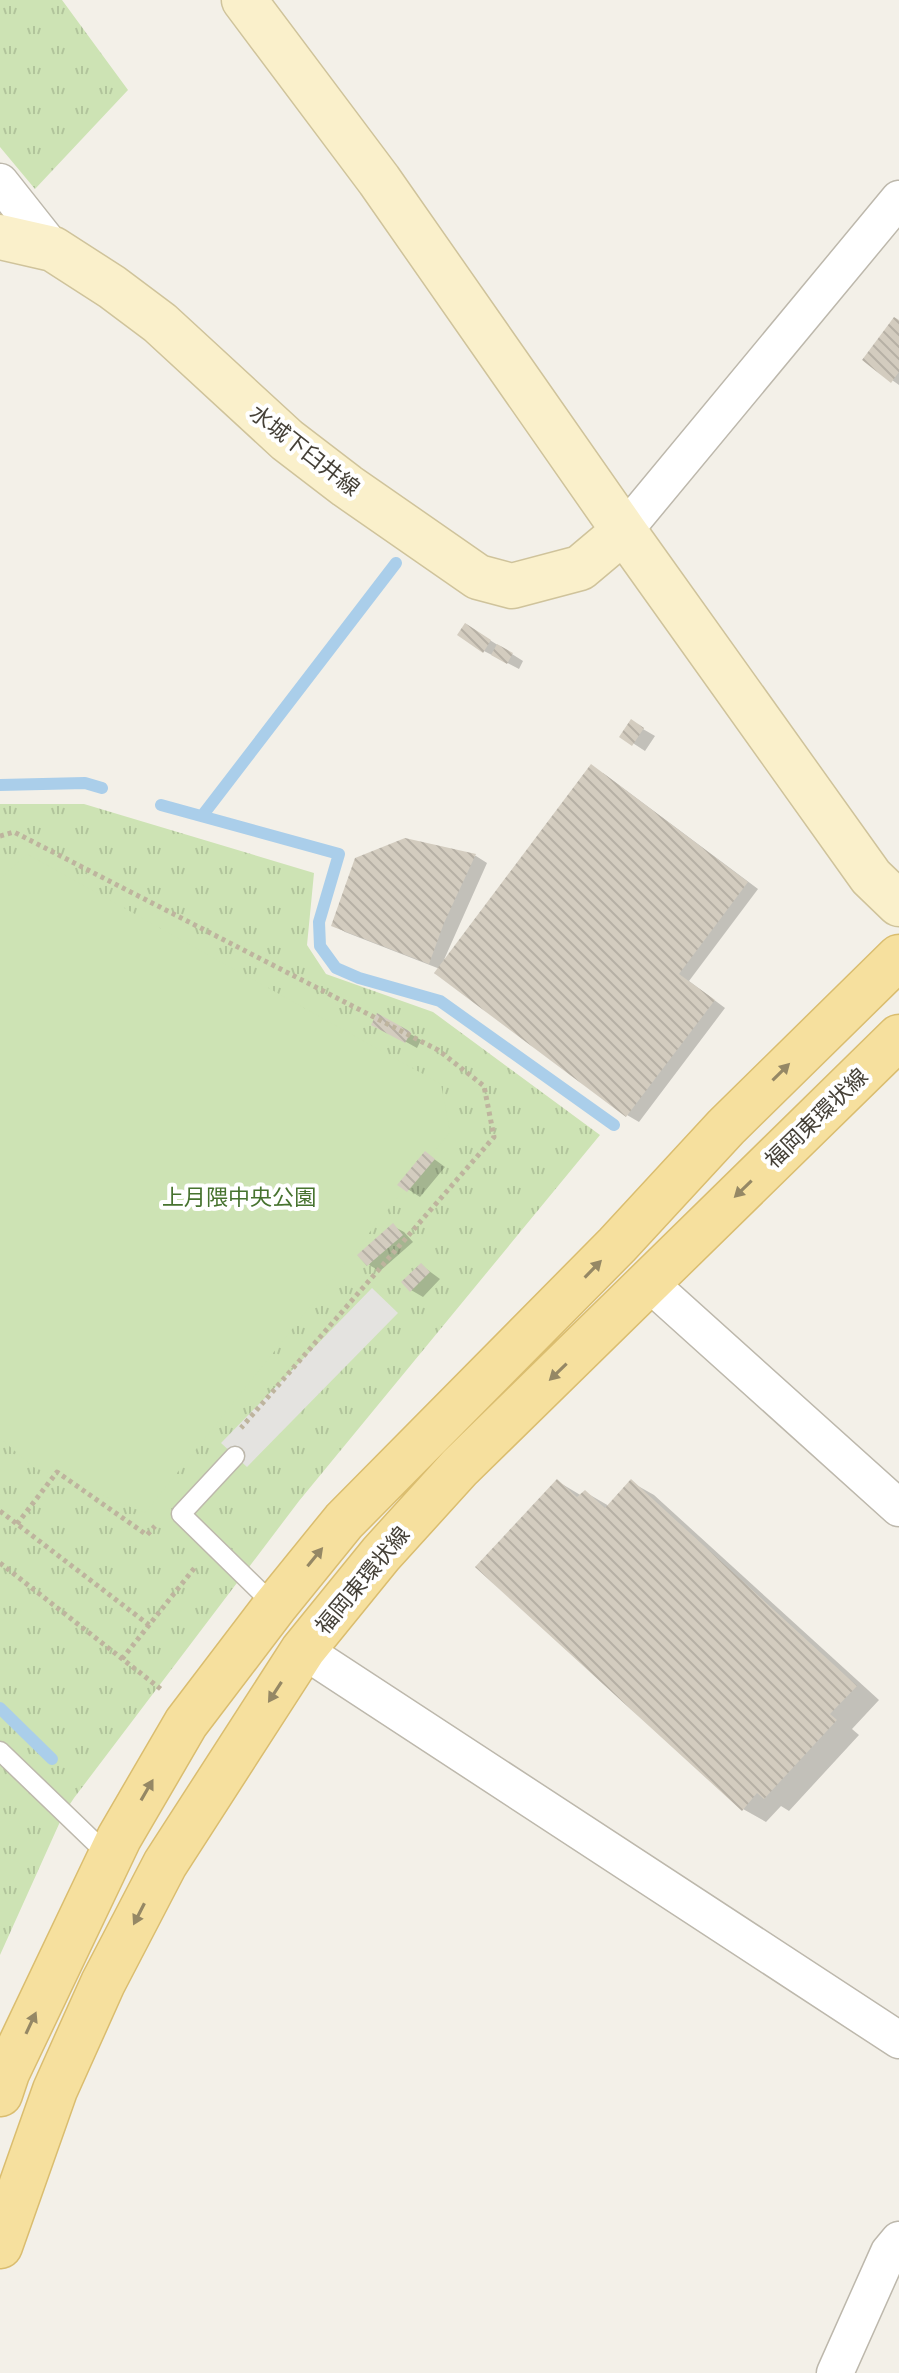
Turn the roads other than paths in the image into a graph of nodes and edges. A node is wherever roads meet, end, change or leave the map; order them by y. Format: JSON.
{"nodes":[{"id":1,"x":244,"y":0,"type":"edge"},
{"id":2,"x":0,"y":182,"type":"edge"},
{"id":3,"x":899,"y":199,"type":"edge"},
{"id":4,"x":0,"y":237,"type":"edge"},
{"id":5,"x":53,"y":249,"type":"junction"},
{"id":6,"x":624,"y":531,"type":"junction"},
{"id":7,"x":899,"y":904,"type":"edge"},
{"id":8,"x":899,"y":957,"type":"edge"},
{"id":9,"x":899,"y":1037,"type":"edge"},
{"id":10,"x":648,"y":1282,"type":"junction"},
{"id":11,"x":233,"y":1447,"type":"road end"},
{"id":12,"x":899,"y":1508,"type":"edge"},
{"id":13,"x":275,"y":1606,"type":"junction"},
{"id":14,"x":303,"y":1650,"type":"junction"},
{"id":15,"x":0,"y":1751,"type":"edge"},
{"id":16,"x":110,"y":1857,"type":"junction"},
{"id":17,"x":899,"y":2040,"type":"edge"},
{"id":18,"x":0,"y":2094,"type":"edge"},
{"id":19,"x":899,"y":2240,"type":"edge"},
{"id":20,"x":0,"y":2246,"type":"edge"},
{"id":21,"x":835,"y":2373,"type":"edge"}],
"edges":[{"from":1,"to":6,"type":"main road"},
{"from":2,"to":5,"type":"street"},
{"from":3,"to":6,"type":"street"},
{"from":4,"to":5,"type":"main road","name":"水城下臼井線"},
{"from":5,"to":6,"type":"main road","name":"水城下臼井線"},
{"from":6,"to":7,"type":"main road"},
{"from":13,"to":8,"type":"main road","one_way":true},
{"from":9,"to":10,"type":"main road","name":"福岡東環状線","one_way":true},
{"from":10,"to":12,"type":"street"},
{"from":10,"to":14,"type":"main road","name":"福岡東環状線","one_way":true},
{"from":11,"to":13,"type":"lane"},
{"from":16,"to":13,"type":"main road","one_way":true},
{"from":14,"to":17,"type":"street"},
{"from":14,"to":20,"type":"main road","name":"福岡東環状線","one_way":true},
{"from":15,"to":16,"type":"lane"},
{"from":18,"to":16,"type":"main road","one_way":true},
{"from":19,"to":21,"type":"street"}]}
